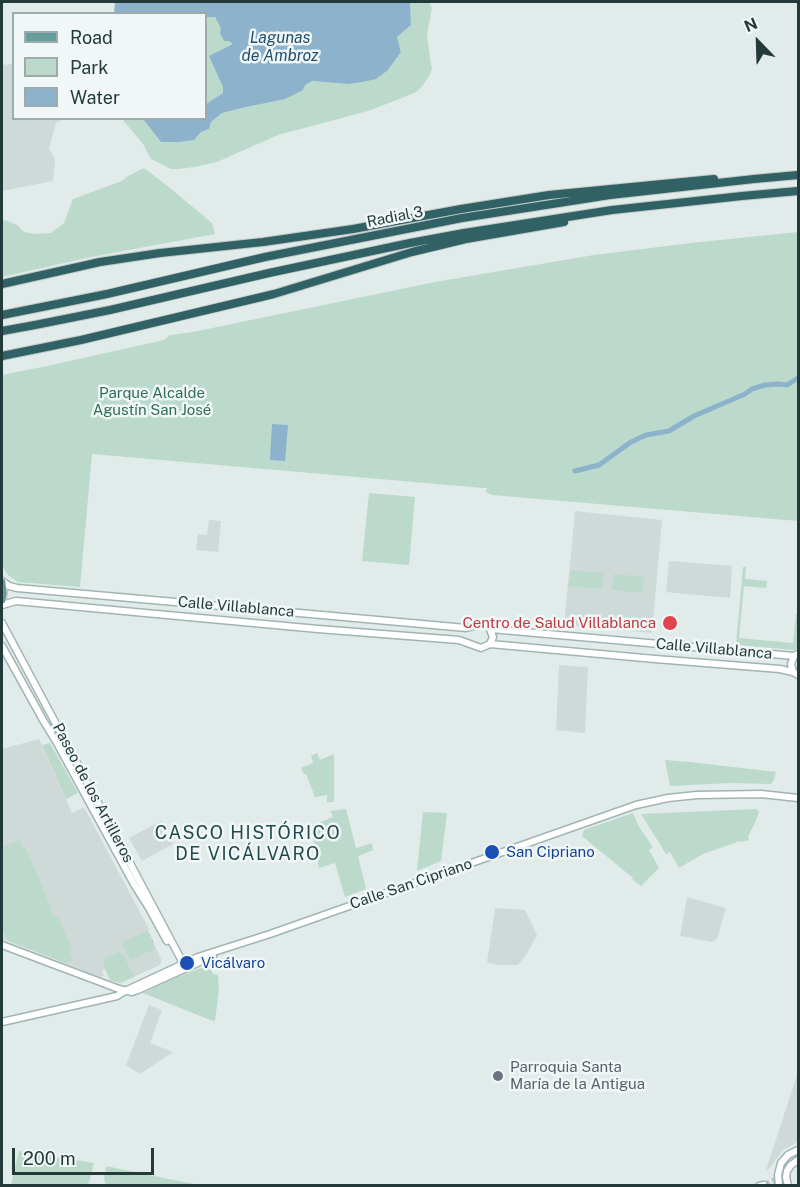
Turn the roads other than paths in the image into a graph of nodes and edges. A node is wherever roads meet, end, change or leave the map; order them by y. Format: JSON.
{"nodes":[{"id":1,"x":798,"y":175,"type":"edge"},
{"id":2,"x":754,"y":179,"type":"junction"},
{"id":3,"x":798,"y":191,"type":"edge"},
{"id":4,"x":672,"y":204,"type":"junction"},
{"id":5,"x":2,"y":285,"type":"edge"},
{"id":6,"x":2,"y":315,"type":"edge"},
{"id":7,"x":2,"y":331,"type":"edge"},
{"id":8,"x":2,"y":356,"type":"edge"},
{"id":9,"x":2,"y":581,"type":"edge"},
{"id":10,"x":2,"y":603,"type":"edge"},
{"id":11,"x":2,"y":623,"type":"edge"},
{"id":12,"x":472,"y":627,"type":"junction"},
{"id":13,"x":491,"y":629,"type":"junction"},
{"id":14,"x":471,"y":644,"type":"junction"},
{"id":15,"x":490,"y":644,"type":"junction"},
{"id":16,"x":2,"y":646,"type":"edge"},
{"id":17,"x":796,"y":655,"type":"edge"},
{"id":18,"x":796,"y":674,"type":"edge"},
{"id":19,"x":51,"y":716,"type":"junction"},
{"id":20,"x":43,"y":720,"type":"junction"},
{"id":21,"x":65,"y":740,"type":"junction"},
{"id":22,"x":57,"y":742,"type":"junction"},
{"id":23,"x":798,"y":798,"type":"edge"},
{"id":24,"x":2,"y":945,"type":"edge"},
{"id":25,"x":182,"y":966,"type":"junction"},
{"id":26,"x":125,"y":991,"type":"junction"},
{"id":27,"x":2,"y":1022,"type":"edge"},
{"id":28,"x":798,"y":1150,"type":"edge"},
{"id":29,"x":798,"y":1160,"type":"edge"},
{"id":30,"x":779,"y":1185,"type":"edge"},
{"id":31,"x":788,"y":1185,"type":"edge"}],
"edges":[{"from":1,"to":2,"type":"highway","name":"Radial 3"},
{"from":2,"to":5,"type":"highway"},
{"from":2,"to":6,"type":"highway","name":"Radial 3"},
{"from":3,"to":4,"type":"highway","name":"Radial 3"},
{"from":4,"to":7,"type":"highway","name":"Radial 3"},
{"from":4,"to":8,"type":"highway"},
{"from":9,"to":10,"type":"main road"},
{"from":9,"to":12,"type":"street","name":"Calle Villablanca"},
{"from":10,"to":14,"type":"street","name":"Calle Villablanca"},
{"from":11,"to":19,"type":"street","name":"Paseo de los Artilleros"},
{"from":12,"to":13,"type":"street"},
{"from":12,"to":14,"type":"street"},
{"from":13,"to":15,"type":"street"},
{"from":13,"to":17,"type":"street","name":"Calle Villablanca"},
{"from":14,"to":15,"type":"street"},
{"from":15,"to":18,"type":"street","name":"Calle Villablanca"},
{"from":16,"to":20,"type":"street","name":"Paseo de los Artilleros"},
{"from":17,"to":18,"type":"street"},
{"from":19,"to":20,"type":"street"},
{"from":19,"to":21,"type":"street","name":"Paseo de los Artilleros"},
{"from":20,"to":22,"type":"street","name":"Paseo de los Artilleros"},
{"from":21,"to":22,"type":"street"},
{"from":21,"to":25,"type":"street","name":"Paseo de los Artilleros"},
{"from":22,"to":25,"type":"street","name":"Paseo de los Artilleros"},
{"from":23,"to":25,"type":"street","name":"Calle San Cipriano"},
{"from":24,"to":26,"type":"street"},
{"from":25,"to":26,"type":"street","name":"Calle San Cipriano"},
{"from":25,"to":26,"type":"street","name":"Calle San Cipriano"},
{"from":26,"to":27,"type":"street"},
{"from":28,"to":30,"type":"street"},
{"from":29,"to":31,"type":"street"}]}
